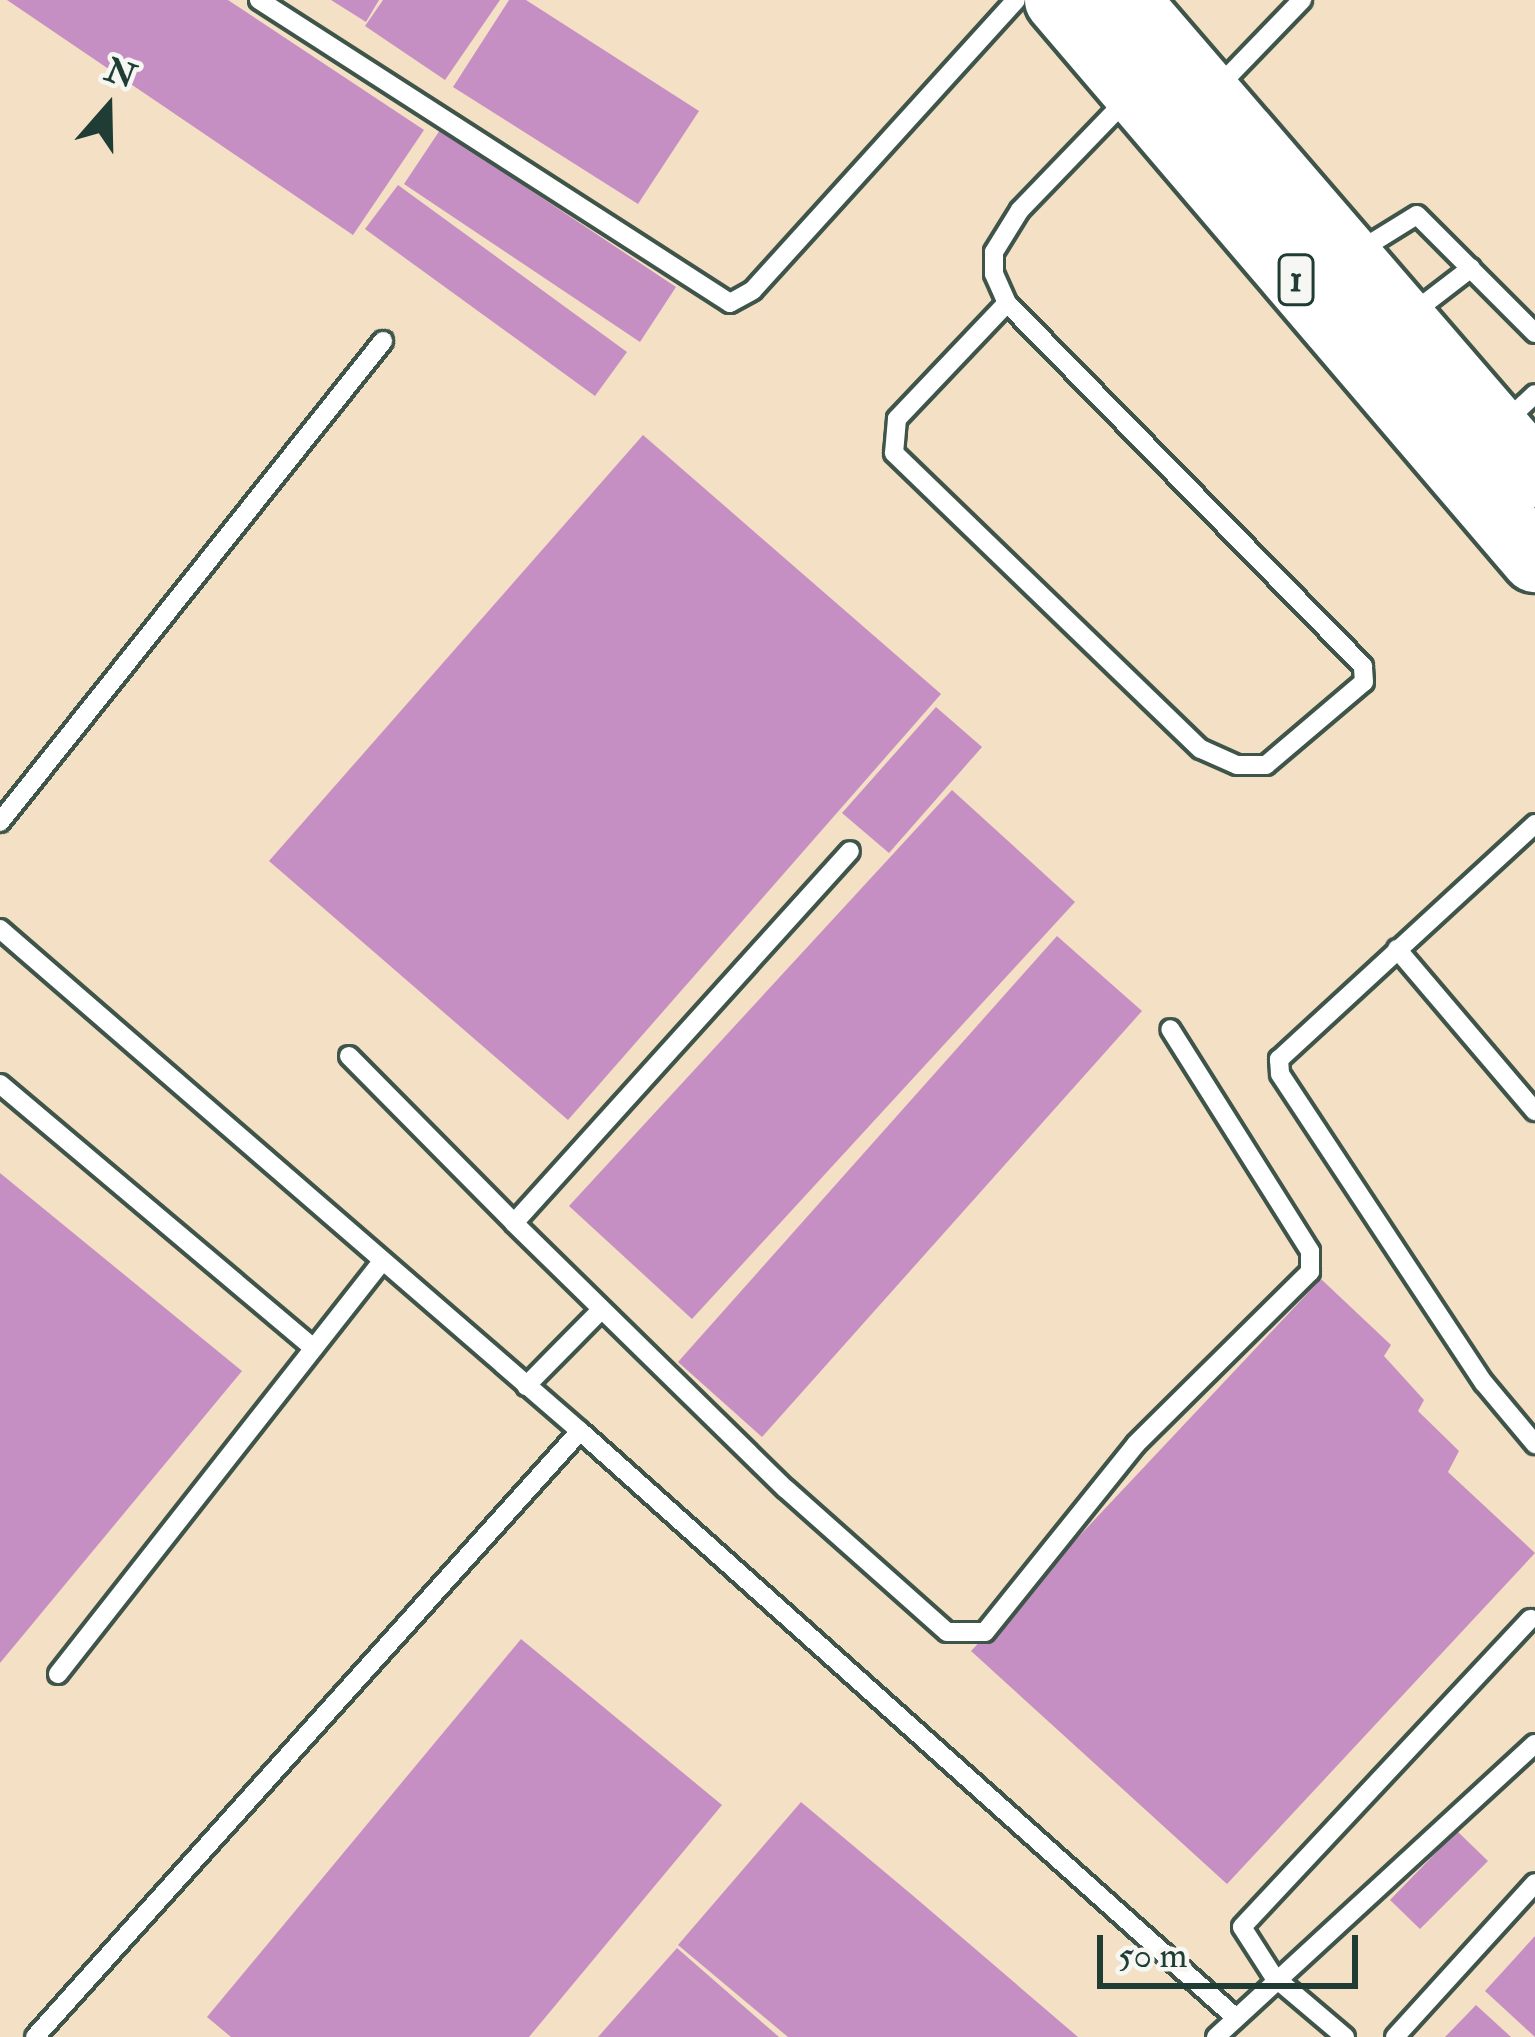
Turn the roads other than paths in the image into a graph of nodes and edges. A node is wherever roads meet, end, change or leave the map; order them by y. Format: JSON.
{"nodes":[{"id":1,"x":260,"y":0,"type":"edge"},
{"id":2,"x":1016,"y":0,"type":"edge"},
{"id":3,"x":1058,"y":0,"type":"edge"},
{"id":4,"x":1126,"y":0,"type":"edge"},
{"id":5,"x":1302,"y":0,"type":"edge"},
{"id":6,"x":1165,"y":81,"type":"junction"},
{"id":7,"x":1349,"y":259,"type":"junction"},
{"id":8,"x":1472,"y":268,"type":"junction"},
{"id":9,"x":1007,"y":303,"type":"junction"},
{"id":10,"x":1378,"y":333,"type":"junction"},
{"id":11,"x":1535,"y":334,"type":"edge"},
{"id":12,"x":383,"y":341,"type":"dead end"},
{"id":13,"x":1522,"y":433,"type":"edge"},
{"id":14,"x":1535,"y":559,"type":"edge"},
{"id":15,"x":0,"y":822,"type":"edge"},
{"id":16,"x":1535,"y":824,"type":"edge"},
{"id":17,"x":850,"y":850,"type":"dead end"},
{"id":18,"x":0,"y":929,"type":"edge"},
{"id":19,"x":1397,"y":949,"type":"junction"},
{"id":20,"x":1170,"y":1029,"type":"dead end"},
{"id":21,"x":349,"y":1056,"type":"dead end"},
{"id":22,"x":0,"y":1084,"type":"edge"},
{"id":23,"x":1535,"y":1112,"type":"edge"},
{"id":24,"x":514,"y":1223,"type":"junction"},
{"id":25,"x":380,"y":1264,"type":"junction"},
{"id":26,"x":600,"y":1311,"type":"junction"},
{"id":27,"x":314,"y":1348,"type":"junction"},
{"id":28,"x":526,"y":1386,"type":"junction"},
{"id":29,"x":580,"y":1431,"type":"junction"},
{"id":30,"x":1535,"y":1444,"type":"edge"},
{"id":31,"x":1530,"y":1619,"type":"dead end"},
{"id":32,"x":58,"y":1674,"type":"dead end"},
{"id":33,"x":1535,"y":1744,"type":"edge"},
{"id":34,"x":1535,"y":1883,"type":"edge"},
{"id":35,"x":1274,"y":1976,"type":"junction"},
{"id":36,"x":1235,"y":2017,"type":"junction"},
{"id":37,"x":35,"y":2037,"type":"edge"},
{"id":38,"x":1216,"y":2037,"type":"edge"},
{"id":39,"x":1345,"y":2037,"type":"edge"},
{"id":40,"x":1395,"y":2037,"type":"edge"}],
"edges":[{"from":1,"to":2,"type":"lane"},
{"from":3,"to":6,"type":"highway","number":"1"},
{"from":4,"to":6,"type":"highway","number":"1"},
{"from":5,"to":6,"type":"lane"},
{"from":6,"to":7,"type":"highway","number":"1"},
{"from":6,"to":9,"type":"lane"},
{"from":6,"to":10,"type":"highway","number":"1"},
{"from":7,"to":8,"type":"lane"},
{"from":7,"to":10,"type":"highway","number":"1"},
{"from":8,"to":10,"type":"lane"},
{"from":8,"to":11,"type":"lane"},
{"from":9,"to":9,"type":"lane"},
{"from":10,"to":13,"type":"highway","number":"1"},
{"from":10,"to":14,"type":"highway","number":"1"},
{"from":12,"to":15,"type":"lane"},
{"from":16,"to":19,"type":"lane"},
{"from":17,"to":24,"type":"lane"},
{"from":18,"to":25,"type":"lane"},
{"from":19,"to":23,"type":"lane"},
{"from":19,"to":30,"type":"lane"},
{"from":20,"to":26,"type":"lane"},
{"from":21,"to":24,"type":"lane"},
{"from":22,"to":27,"type":"lane"},
{"from":24,"to":26,"type":"lane"},
{"from":25,"to":27,"type":"lane"},
{"from":25,"to":28,"type":"lane"},
{"from":26,"to":28,"type":"lane"},
{"from":27,"to":32,"type":"lane"},
{"from":28,"to":29,"type":"lane"},
{"from":29,"to":36,"type":"lane"},
{"from":29,"to":37,"type":"lane"},
{"from":31,"to":35,"type":"lane"},
{"from":33,"to":35,"type":"lane"},
{"from":34,"to":40,"type":"lane"},
{"from":35,"to":36,"type":"lane"},
{"from":35,"to":39,"type":"lane"},
{"from":36,"to":38,"type":"lane"}]}
